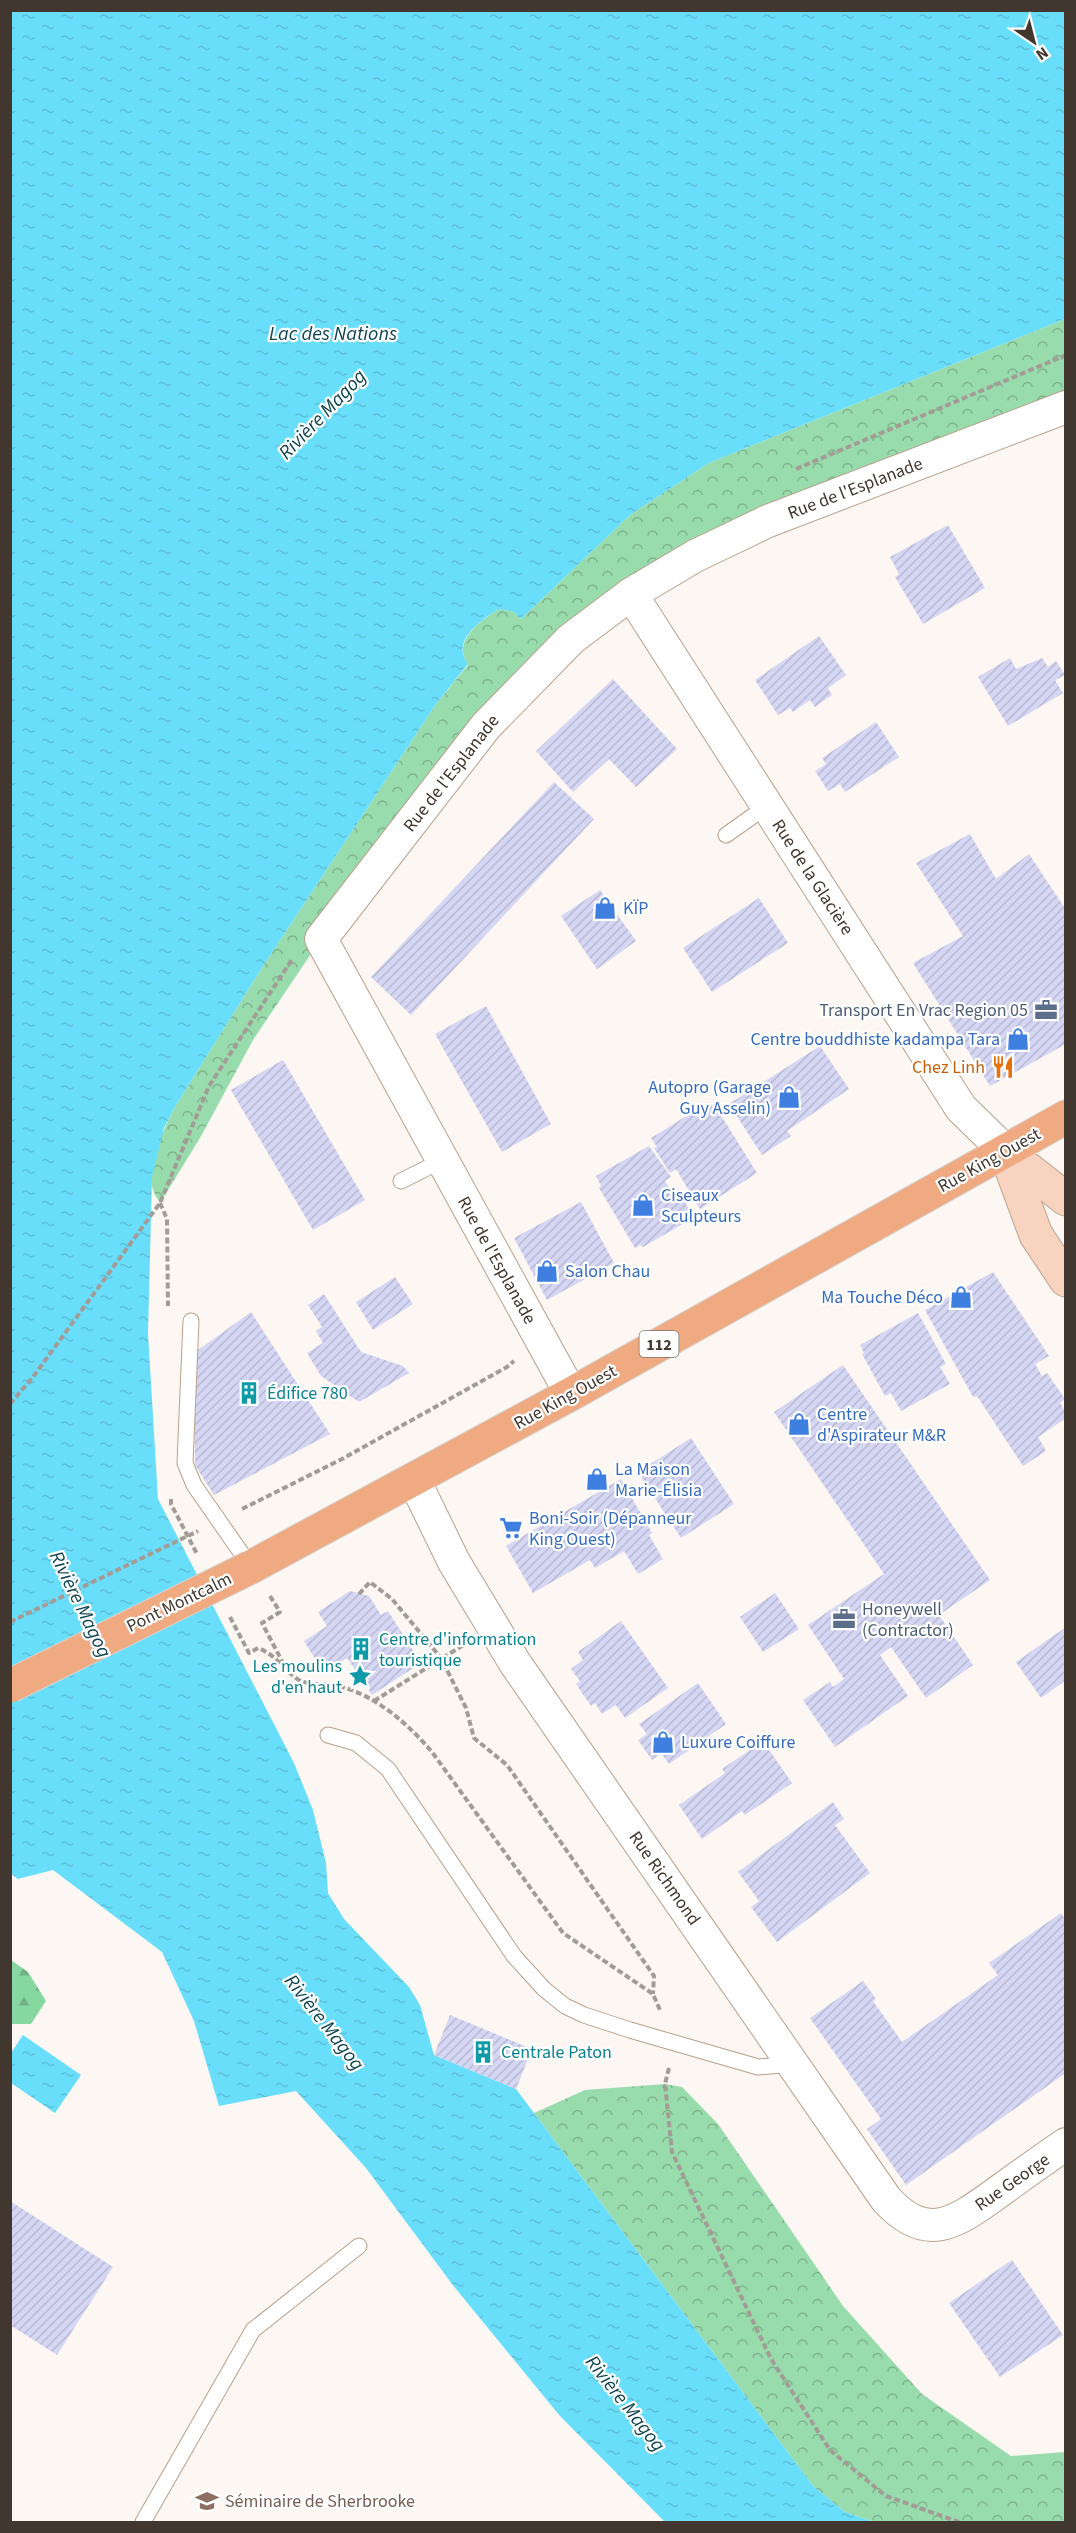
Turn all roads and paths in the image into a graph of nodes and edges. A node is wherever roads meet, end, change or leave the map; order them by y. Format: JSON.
{"nodes":[{"id":1,"x":1065,"y":407,"type":"edge"},
{"id":2,"x":631,"y":594,"type":"junction"},
{"id":3,"x":767,"y":806,"type":"junction"},
{"id":4,"x":726,"y":835,"type":"dead end"},
{"id":5,"x":1065,"y":1118,"type":"edge"},
{"id":6,"x":1005,"y":1151,"type":"junction"},
{"id":7,"x":443,"y":1160,"type":"junction"},
{"id":8,"x":401,"y":1181,"type":"dead end"},
{"id":9,"x":1065,"y":1199,"type":"edge"},
{"id":10,"x":160,"y":1203,"type":"dead end"},
{"id":11,"x":1065,"y":1280,"type":"edge"},
{"id":12,"x":191,"y":1321,"type":"dead end"},
{"id":13,"x":540,"y":1338,"type":"junction"},
{"id":14,"x":571,"y":1394,"type":"junction"},
{"id":15,"x":10,"y":1404,"type":"edge"},
{"id":16,"x":414,"y":1480,"type":"junction"},
{"id":17,"x":218,"y":1521,"type":"junction"},
{"id":18,"x":250,"y":1567,"type":"junction"},
{"id":19,"x":359,"y":1594,"type":"dead end"},
{"id":20,"x":280,"y":1612,"type":"dead end"},
{"id":21,"x":10,"y":1622,"type":"edge"},
{"id":22,"x":233,"y":1623,"type":"dead end"},
{"id":23,"x":441,"y":1658,"type":"junction"},
{"id":24,"x":284,"y":1664,"type":"junction"},
{"id":25,"x":10,"y":1686,"type":"edge"},
{"id":26,"x":374,"y":1701,"type":"junction"},
{"id":27,"x":328,"y":1735,"type":"dead end"},
{"id":28,"x":653,"y":1994,"type":"junction"},
{"id":29,"x":675,"y":2041,"type":"junction"},
{"id":30,"x":793,"y":2064,"type":"junction"},
{"id":31,"x":1065,"y":2144,"type":"edge"},
{"id":32,"x":959,"y":2220,"type":"joint"},
{"id":33,"x":359,"y":2246,"type":"dead end"},
{"id":34,"x":143,"y":2523,"type":"edge"},
{"id":35,"x":959,"y":2523,"type":"edge"}],
"edges":[{"from":1,"to":2,"type":"street","name":"Rue de l'Esplanade"},
{"from":2,"to":3,"type":"street","name":"Rue de la Glacière"},
{"from":2,"to":7,"type":"street","name":"Rue de l'Esplanade"},
{"from":3,"to":4,"type":"lane"},
{"from":3,"to":6,"type":"street","name":"Rue de la Glacière"},
{"from":5,"to":6,"type":"main road","name":"Rue King Ouest","number":"112"},
{"from":6,"to":9,"type":"street"},
{"from":6,"to":11,"type":"street"},
{"from":6,"to":14,"type":"main road","name":"Rue King Ouest","number":"112"},
{"from":7,"to":8,"type":"lane"},
{"from":7,"to":13,"type":"street","name":"Rue de l'Esplanade"},
{"from":10,"to":15,"type":"path"},
{"from":12,"to":17,"type":"lane"},
{"from":13,"to":14,"type":"street","name":"Rue de l'Esplanade"},
{"from":13,"to":17,"type":"path"},
{"from":14,"to":16,"type":"main road","name":"Rue King Ouest","number":"112"},
{"from":16,"to":18,"type":"main road","name":"Rue King Ouest","number":"112"},
{"from":16,"to":30,"type":"street","name":"Rue Richmond"},
{"from":17,"to":18,"type":"lane"},
{"from":17,"to":21,"type":"path","bridge":true},
{"from":18,"to":25,"type":"main road","name":"Pont Montcalm","number":"112","bridge":true},
{"from":19,"to":23,"type":"path"},
{"from":20,"to":24,"type":"path"},
{"from":22,"to":24,"type":"path"},
{"from":23,"to":26,"type":"path"},
{"from":23,"to":28,"type":"path"},
{"from":24,"to":26,"type":"path"},
{"from":26,"to":28,"type":"path"},
{"from":27,"to":29,"type":"lane"},
{"from":28,"to":29,"type":"path"},
{"from":29,"to":30,"type":"lane"},
{"from":29,"to":35,"type":"path"},
{"from":30,"to":32,"type":"street","name":"Rue Richmond"},
{"from":31,"to":32,"type":"street","name":"Rue George"},
{"from":33,"to":34,"type":"lane"}]}
